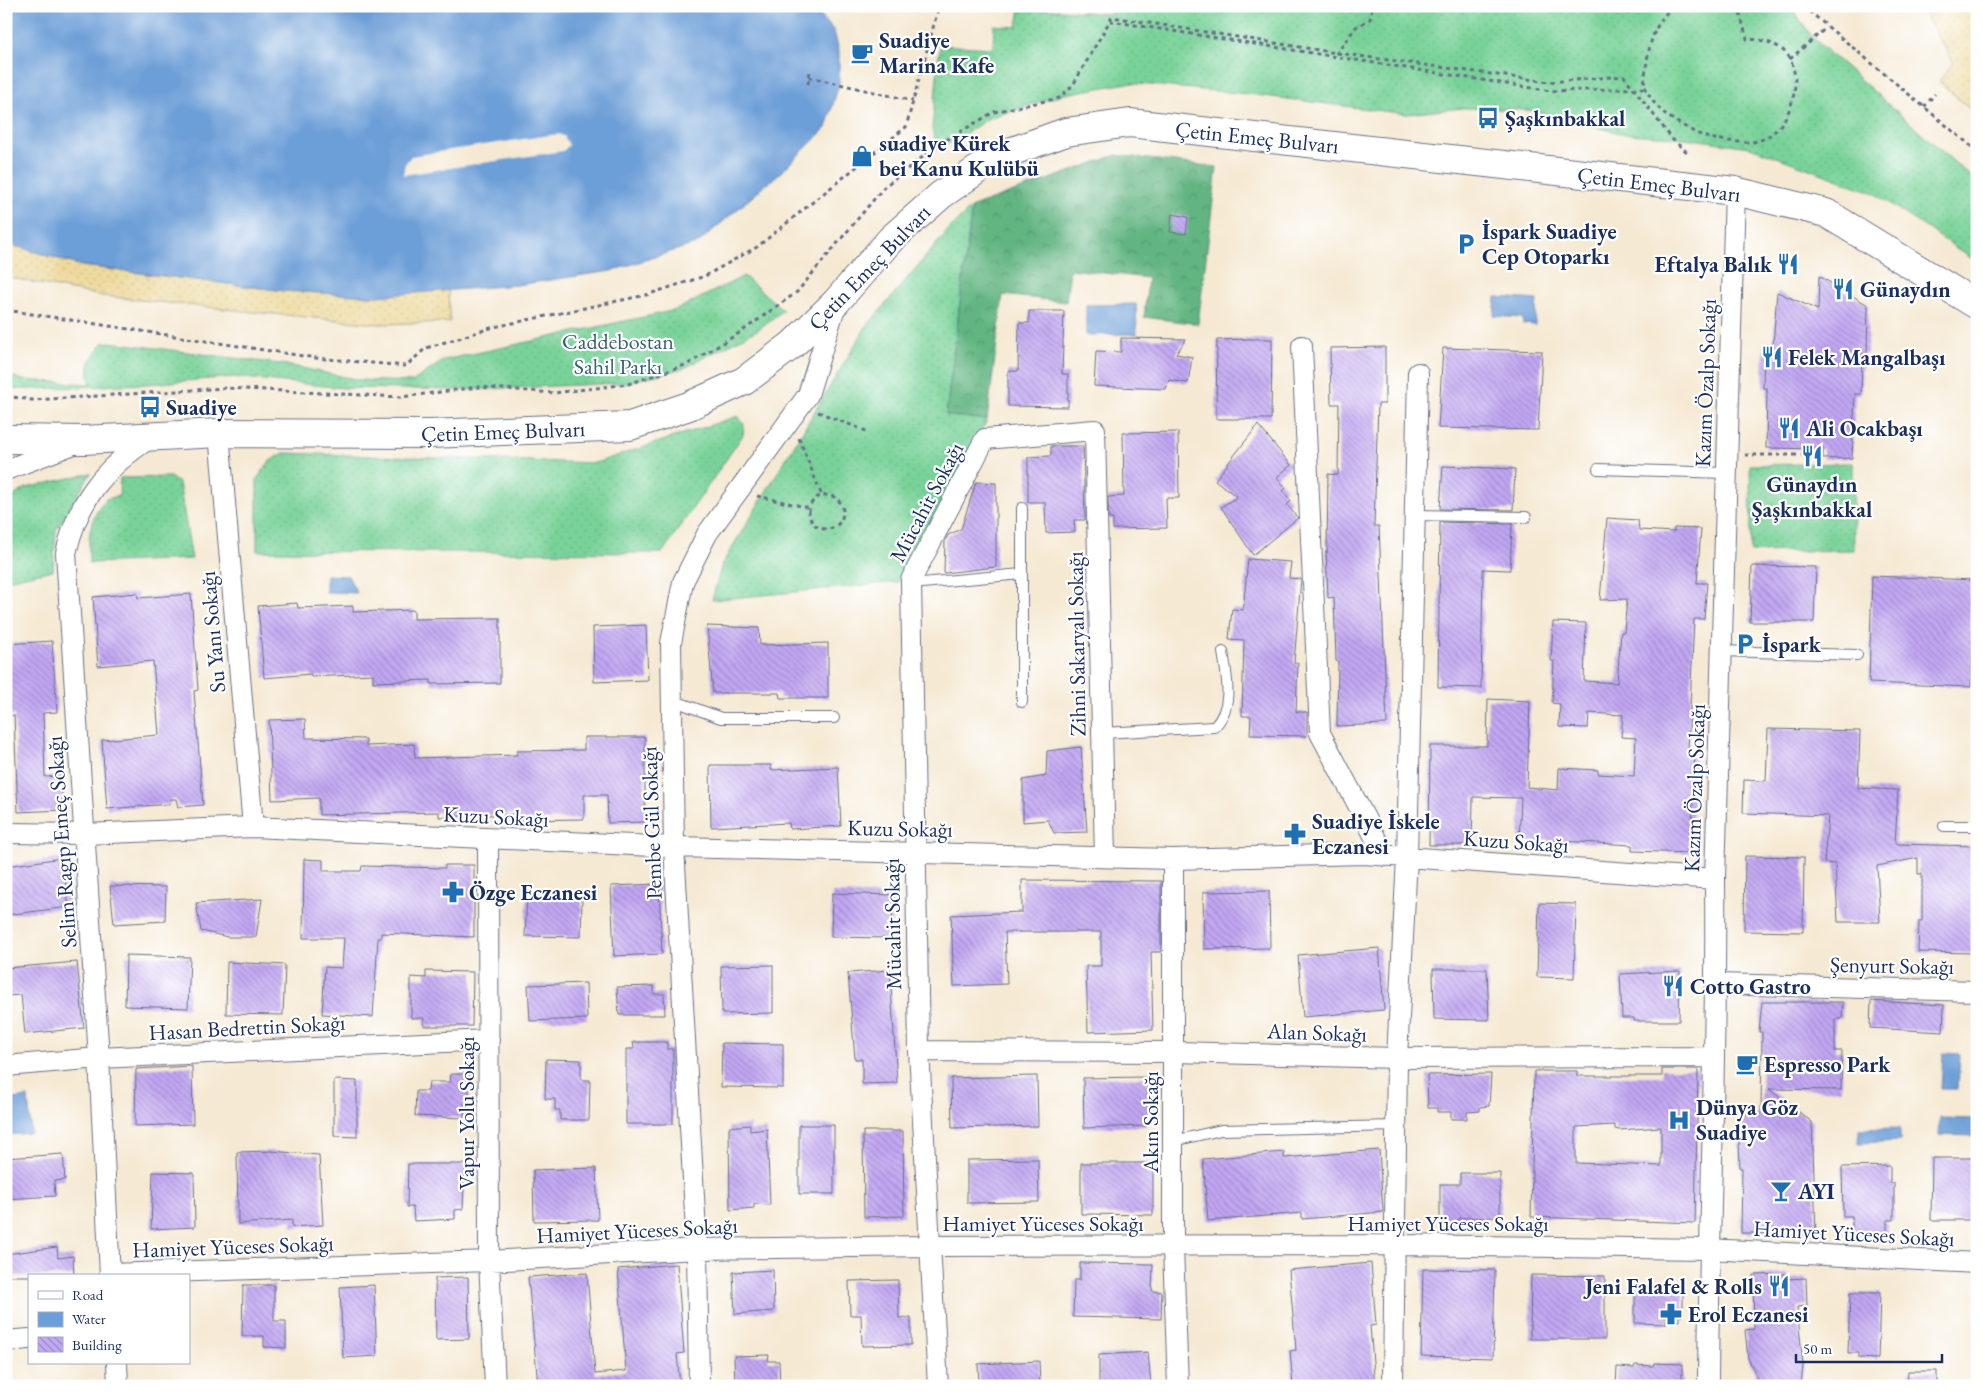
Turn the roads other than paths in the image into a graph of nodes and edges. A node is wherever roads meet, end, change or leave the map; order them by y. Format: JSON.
{"nodes":[{"id":1,"x":1735,"y":191,"type":"junction"},
{"id":2,"x":836,"y":302,"type":"junction"},
{"id":3,"x":1977,"y":305,"type":"edge"},
{"id":4,"x":1302,"y":346,"type":"dead end"},
{"id":5,"x":1418,"y":373,"type":"dead end"},
{"id":6,"x":1095,"y":430,"type":"joint"},
{"id":7,"x":219,"y":433,"type":"junction"},
{"id":8,"x":150,"y":438,"type":"junction"},
{"id":9,"x":6,"y":439,"type":"edge"},
{"id":10,"x":83,"y":440,"type":"junction"},
{"id":11,"x":1727,"y":464,"type":"junction"},
{"id":12,"x":1598,"y":469,"type":"dead end"},
{"id":13,"x":6,"y":470,"type":"edge"},
{"id":14,"x":1022,"y":508,"type":"dead end"},
{"id":15,"x":1414,"y":515,"type":"junction"},
{"id":16,"x":1526,"y":517,"type":"dead end"},
{"id":17,"x":1022,"y":574,"type":"junction"},
{"id":18,"x":912,"y":584,"type":"junction"},
{"id":19,"x":1721,"y":650,"type":"junction"},
{"id":20,"x":1223,"y":652,"type":"dead end"},
{"id":21,"x":1856,"y":655,"type":"dead end"},
{"id":22,"x":672,"y":700,"type":"junction"},
{"id":23,"x":1022,"y":702,"type":"dead end"},
{"id":24,"x":834,"y":718,"type":"dead end"},
{"id":25,"x":1102,"y":732,"type":"junction"},
{"id":26,"x":1944,"y":826,"type":"dead end"},
{"id":27,"x":1977,"y":826,"type":"edge"},
{"id":28,"x":253,"y":827,"type":"junction"},
{"id":29,"x":6,"y":832,"type":"edge"},
{"id":30,"x":85,"y":834,"type":"junction"},
{"id":31,"x":488,"y":840,"type":"junction"},
{"id":32,"x":674,"y":847,"type":"junction"},
{"id":33,"x":914,"y":851,"type":"junction"},
{"id":34,"x":1385,"y":856,"type":"junction"},
{"id":35,"x":1105,"y":857,"type":"junction"},
{"id":36,"x":1407,"y":857,"type":"junction"},
{"id":37,"x":1173,"y":859,"type":"junction"},
{"id":38,"x":1715,"y":879,"type":"junction"},
{"id":39,"x":1716,"y":984,"type":"junction"},
{"id":40,"x":1977,"y":991,"type":"edge"},
{"id":41,"x":489,"y":1040,"type":"junction"},
{"id":42,"x":919,"y":1051,"type":"junction"},
{"id":43,"x":1175,"y":1052,"type":"junction"},
{"id":44,"x":1714,"y":1056,"type":"junction"},
{"id":45,"x":99,"y":1058,"type":"junction"},
{"id":46,"x":1397,"y":1058,"type":"junction"},
{"id":47,"x":6,"y":1066,"type":"edge"},
{"id":48,"x":1396,"y":1126,"type":"junction"},
{"id":49,"x":1174,"y":1141,"type":"junction"},
{"id":50,"x":1394,"y":1245,"type":"junction"},
{"id":51,"x":931,"y":1246,"type":"junction"},
{"id":52,"x":1173,"y":1247,"type":"junction"},
{"id":53,"x":697,"y":1249,"type":"junction"},
{"id":54,"x":1708,"y":1249,"type":"junction"},
{"id":55,"x":489,"y":1261,"type":"junction"},
{"id":56,"x":1977,"y":1263,"type":"edge"},
{"id":57,"x":110,"y":1274,"type":"edge"},
{"id":58,"x":137,"y":1274,"type":"edge"},
{"id":59,"x":28,"y":1340,"type":"edge"},
{"id":60,"x":6,"y":1341,"type":"edge"},
{"id":61,"x":116,"y":1364,"type":"edge"},
{"id":62,"x":118,"y":1386,"type":"edge"},
{"id":63,"x":495,"y":1386,"type":"edge"},
{"id":64,"x":700,"y":1386,"type":"edge"},
{"id":65,"x":938,"y":1386,"type":"edge"},
{"id":66,"x":1178,"y":1386,"type":"edge"},
{"id":67,"x":1393,"y":1386,"type":"edge"},
{"id":68,"x":1708,"y":1386,"type":"edge"}],
"edges":[{"from":1,"to":2,"type":"main road","name":"Çetin Emeç Bulvarı"},
{"from":1,"to":3,"type":"main road","name":"Çetin Emeç Bulvarı"},
{"from":1,"to":11,"type":"street","name":"Kazım Özalp Sokağı"},
{"from":2,"to":7,"type":"main road","name":"Çetin Emeç Bulvarı"},
{"from":2,"to":22,"type":"street","name":"Pembe Gül Sokağı"},
{"from":4,"to":34,"type":"street"},
{"from":5,"to":15,"type":"street"},
{"from":6,"to":18,"type":"street","name":"Mücahit Sokağı"},
{"from":6,"to":25,"type":"street","name":"Zihni Sakaryalı Sokağı"},
{"from":7,"to":8,"type":"main road","name":"Çetin Emeç Bulvarı"},
{"from":7,"to":28,"type":"street","name":"Su Yanı Sokağı"},
{"from":8,"to":10,"type":"main road","name":"Çetin Emeç Bulvarı"},
{"from":8,"to":30,"type":"street","name":"Selim Ragıp Emeç Sokağı"},
{"from":9,"to":10,"type":"main road","name":"Çetin Emeç Bulvarı"},
{"from":10,"to":13,"type":"street"},
{"from":11,"to":12,"type":"lane"},
{"from":11,"to":19,"type":"street","name":"Kazım Özalp Sokağı"},
{"from":14,"to":17,"type":"lane"},
{"from":15,"to":16,"type":"lane"},
{"from":15,"to":36,"type":"street"},
{"from":17,"to":18,"type":"lane"},
{"from":17,"to":23,"type":"lane"},
{"from":18,"to":33,"type":"street","name":"Mücahit Sokağı"},
{"from":19,"to":21,"type":"lane"},
{"from":19,"to":38,"type":"street","name":"Kazım Özalp Sokağı"},
{"from":20,"to":25,"type":"lane"},
{"from":22,"to":24,"type":"lane"},
{"from":22,"to":32,"type":"street","name":"Pembe Gül Sokağı"},
{"from":25,"to":35,"type":"street","name":"Zihni Sakaryalı Sokağı"},
{"from":26,"to":27,"type":"lane"},
{"from":28,"to":30,"type":"street","name":"Kuzu Sokağı"},
{"from":28,"to":31,"type":"street","name":"Kuzu Sokağı"},
{"from":29,"to":30,"type":"street","name":"Kuzu Sokağı"},
{"from":30,"to":45,"type":"street","name":"Selim Ragıp Emeç Sokağı"},
{"from":31,"to":32,"type":"street","name":"Kuzu Sokağı"},
{"from":31,"to":41,"type":"street","name":"Vapur Yolu Sokağı"},
{"from":32,"to":33,"type":"street","name":"Kuzu Sokağı"},
{"from":32,"to":53,"type":"street","name":"Pembe Gül Sokağı"},
{"from":33,"to":35,"type":"street","name":"Kuzu Sokağı"},
{"from":33,"to":42,"type":"street","name":"Mücahit Sokağı"},
{"from":34,"to":36,"type":"street","name":"Kuzu Sokağı"},
{"from":34,"to":37,"type":"street","name":"Kuzu Sokağı"},
{"from":35,"to":37,"type":"street","name":"Kuzu Sokağı"},
{"from":36,"to":38,"type":"street","name":"Kuzu Sokağı"},
{"from":36,"to":46,"type":"street"},
{"from":37,"to":43,"type":"street","name":"Akın Sokağı"},
{"from":38,"to":39,"type":"street","name":"Kazım Özalp Sokağı"},
{"from":39,"to":40,"type":"street","name":"Şenyurt Sokağı"},
{"from":39,"to":44,"type":"street","name":"Kazım Özalp Sokağı"},
{"from":41,"to":45,"type":"street","name":"Hasan Bedrettin Sokağı"},
{"from":41,"to":55,"type":"street","name":"Vapur Yolu Sokağı"},
{"from":42,"to":43,"type":"street","name":"Alan Sokağı"},
{"from":42,"to":51,"type":"street","name":"Mücahit Sokağı"},
{"from":43,"to":46,"type":"street","name":"Alan Sokağı"},
{"from":43,"to":49,"type":"street","name":"Akın Sokağı"},
{"from":44,"to":46,"type":"street","name":"Alan Sokağı"},
{"from":44,"to":54,"type":"street","name":"Kazım Özalp Sokağı"},
{"from":45,"to":47,"type":"street","name":"Hasan Bedrettin Sokağı"},
{"from":45,"to":57,"type":"street","name":"Selim Ragıp Emeç Sokağı"},
{"from":46,"to":48,"type":"street"},
{"from":48,"to":49,"type":"lane"},
{"from":48,"to":50,"type":"street"},
{"from":49,"to":52,"type":"street","name":"Akın Sokağı"},
{"from":50,"to":52,"type":"street","name":"Hamiyet Yüceses Sokağı"},
{"from":50,"to":54,"type":"street","name":"Hamiyet Yüceses Sokağı"},
{"from":50,"to":67,"type":"street"},
{"from":51,"to":52,"type":"street","name":"Hamiyet Yüceses Sokağı"},
{"from":51,"to":53,"type":"street","name":"Hamiyet Yüceses Sokağı"},
{"from":51,"to":65,"type":"street","name":"Mücahit Sokağı"},
{"from":52,"to":66,"type":"street","name":"Akın Sokağı"},
{"from":53,"to":55,"type":"street","name":"Hamiyet Yüceses Sokağı"},
{"from":53,"to":64,"type":"street","name":"Pembe Gül Sokağı"},
{"from":54,"to":56,"type":"street","name":"Hamiyet Yüceses Sokağı"},
{"from":54,"to":68,"type":"street","name":"Kazım Özalp Sokağı"},
{"from":55,"to":58,"type":"street","name":"Hamiyet Yüceses Sokağı"},
{"from":55,"to":63,"type":"street","name":"Vapur Yolu Sokağı"},
{"from":59,"to":60,"type":"street"},
{"from":61,"to":62,"type":"street"}]}
